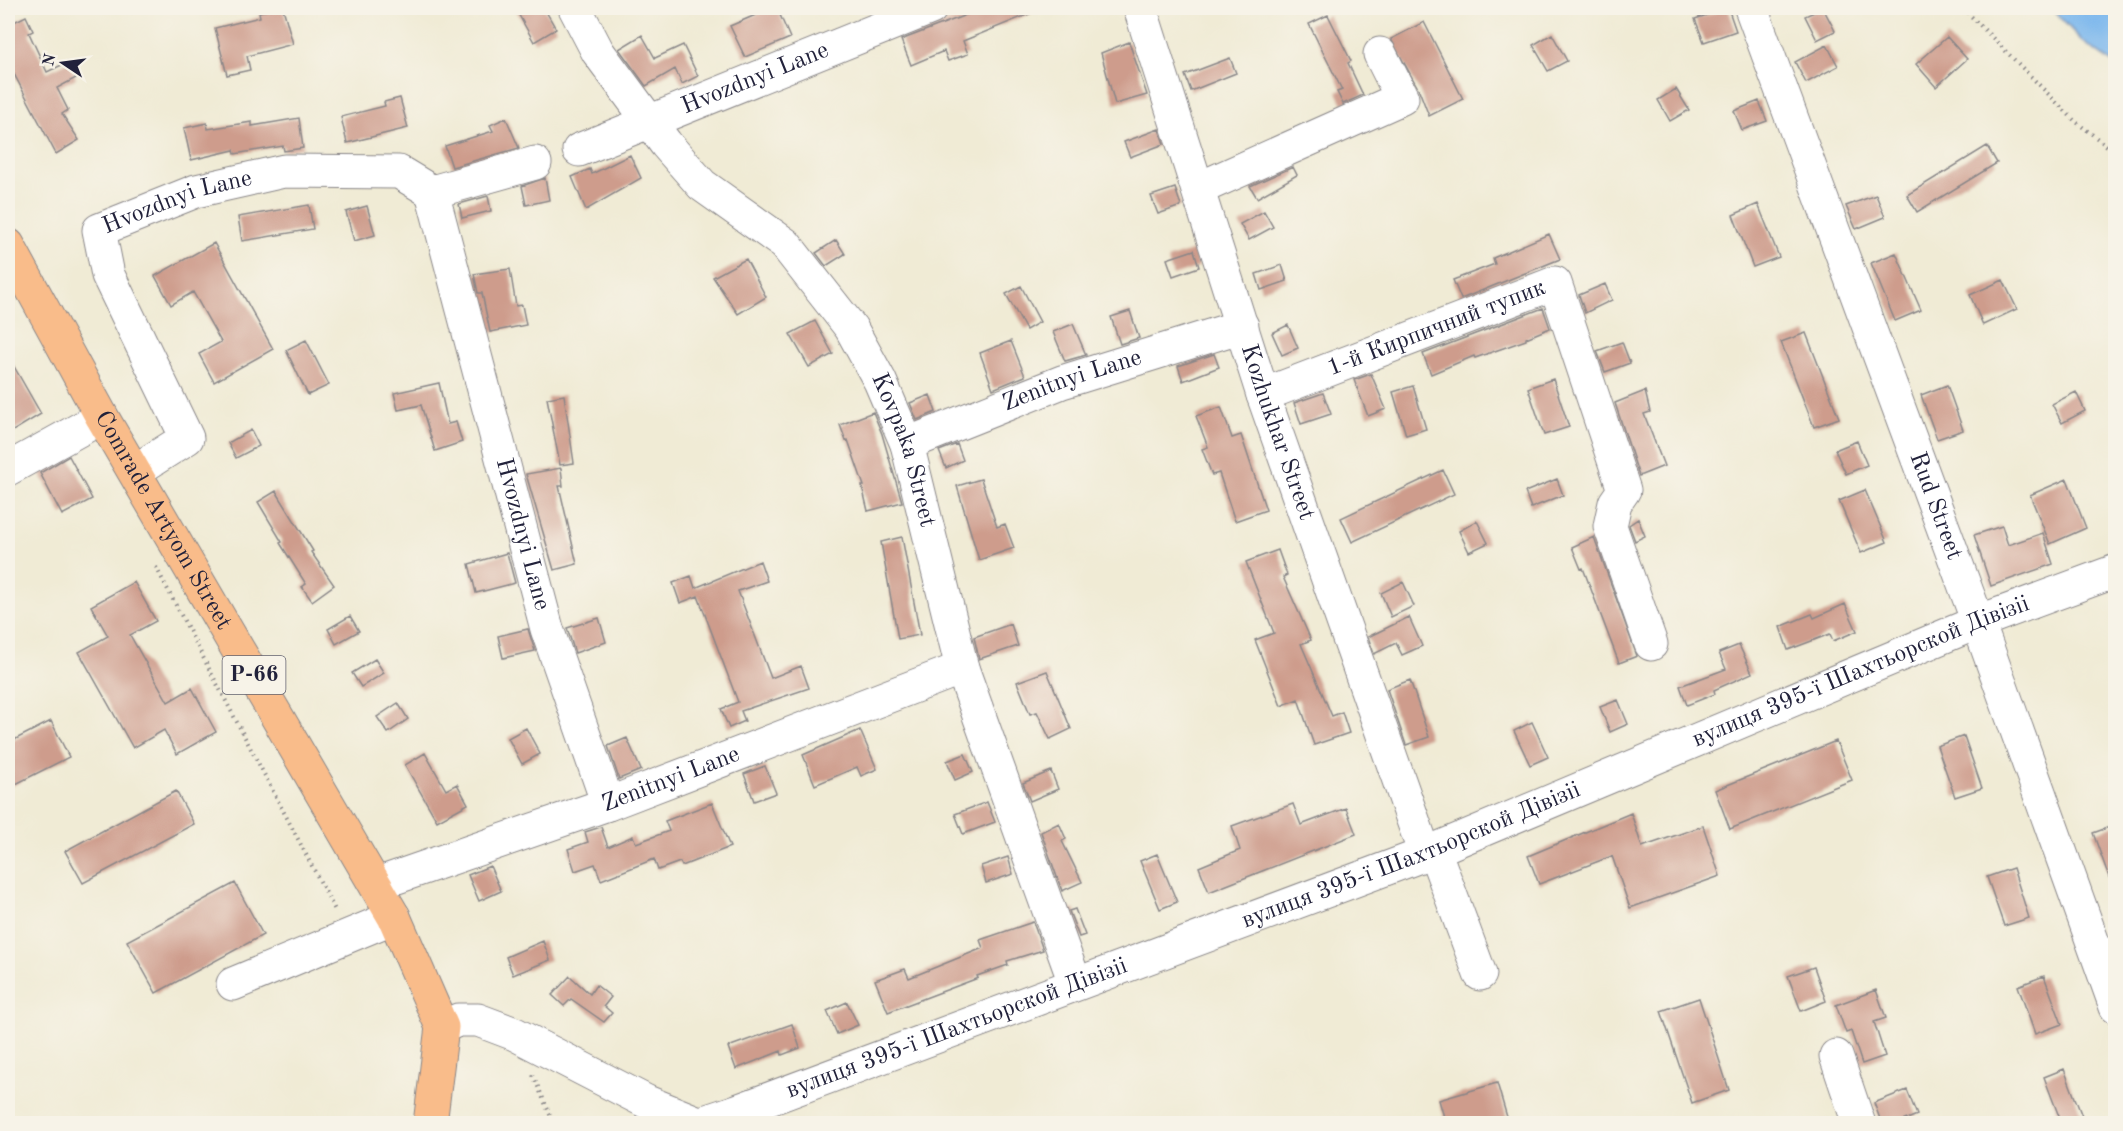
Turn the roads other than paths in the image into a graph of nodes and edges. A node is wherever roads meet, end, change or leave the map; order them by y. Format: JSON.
{"nodes":[{"id":1,"x":575,"y":8,"type":"edge"},
{"id":2,"x":932,"y":8,"type":"edge"},
{"id":3,"x":1140,"y":8,"type":"edge"},
{"id":4,"x":1751,"y":8,"type":"edge"},
{"id":5,"x":1380,"y":54,"type":"dead end"},
{"id":6,"x":648,"y":120,"type":"junction"},
{"id":7,"x":579,"y":150,"type":"dead end"},
{"id":8,"x":535,"y":163,"type":"dead end"},
{"id":9,"x":1198,"y":189,"type":"junction"},
{"id":10,"x":432,"y":192,"type":"junction"},
{"id":11,"x":8,"y":245,"type":"edge"},
{"id":12,"x":1242,"y":326,"type":"junction"},
{"id":13,"x":1263,"y":395,"type":"junction"},
{"id":14,"x":102,"y":417,"type":"junction"},
{"id":15,"x":907,"y":444,"type":"junction"},
{"id":16,"x":8,"y":469,"type":"edge"},
{"id":17,"x":135,"y":471,"type":"junction"},
{"id":18,"x":2115,"y":571,"type":"edge"},
{"id":19,"x":1978,"y":622,"type":"junction"},
{"id":20,"x":1651,"y":644,"type":"dead end"},
{"id":21,"x":962,"y":668,"type":"junction"},
{"id":22,"x":608,"y":804,"type":"junction"},
{"id":23,"x":1429,"y":852,"type":"junction"},
{"id":24,"x":377,"y":884,"type":"junction"},
{"id":25,"x":394,"y":917,"type":"junction"},
{"id":26,"x":1480,"y":974,"type":"dead end"},
{"id":27,"x":1075,"y":983,"type":"junction"},
{"id":28,"x":233,"y":984,"type":"dead end"},
{"id":29,"x":2114,"y":997,"type":"edge"},
{"id":30,"x":442,"y":1027,"type":"junction"},
{"id":31,"x":1836,"y":1056,"type":"dead end"},
{"id":32,"x":700,"y":1123,"type":"edge"},
{"id":33,"x":430,"y":1124,"type":"edge"},
{"id":34,"x":1859,"y":1124,"type":"edge"}],
"edges":[{"from":1,"to":6,"type":"street","name":"Kovpaka Street"},
{"from":2,"to":6,"type":"street","name":"Hvozdnyi Lane"},
{"from":3,"to":9,"type":"street","name":"Kozhukhar Street"},
{"from":4,"to":19,"type":"street","name":"Rud Street"},
{"from":5,"to":9,"type":"street"},
{"from":6,"to":7,"type":"street","name":"Hvozdnyi Lane"},
{"from":6,"to":15,"type":"street","name":"Kovpaka Street"},
{"from":8,"to":10,"type":"street"},
{"from":9,"to":12,"type":"street","name":"Kozhukhar Street"},
{"from":10,"to":17,"type":"street","name":"Hvozdnyi Lane"},
{"from":10,"to":22,"type":"street","name":"Hvozdnyi Lane"},
{"from":11,"to":14,"type":"main road","name":"Comrade Artyom Street","number":"Р-66"},
{"from":12,"to":13,"type":"street","name":"Kozhukhar Street"},
{"from":12,"to":15,"type":"street","name":"Zenitnyi Lane"},
{"from":13,"to":20,"type":"street","name":"1-й Кирпичний тупик"},
{"from":13,"to":23,"type":"street","name":"Kozhukhar Street"},
{"from":14,"to":16,"type":"street"},
{"from":14,"to":17,"type":"main road","name":"Comrade Artyom Street","number":"Р-66"},
{"from":15,"to":21,"type":"street","name":"Kovpaka Street"},
{"from":17,"to":24,"type":"main road","name":"Comrade Artyom Street","number":"Р-66"},
{"from":18,"to":19,"type":"street","name":"вулиця 395-ї Шахтьорской Дівізіі"},
{"from":19,"to":23,"type":"street","name":"вулиця 395-ї Шахтьорской Дівізіі"},
{"from":19,"to":29,"type":"street","name":"Rud Street"},
{"from":21,"to":22,"type":"street","name":"Zenitnyi Lane"},
{"from":21,"to":27,"type":"street","name":"Kovpaka Street"},
{"from":22,"to":24,"type":"street","name":"Zenitnyi Lane"},
{"from":23,"to":26,"type":"street","name":"Kozhukhar Street"},
{"from":23,"to":27,"type":"street","name":"вулиця 395-ї Шахтьорской Дівізіі"},
{"from":24,"to":25,"type":"main road","name":"Comrade Artyom Street","number":"Р-66"},
{"from":25,"to":28,"type":"street"},
{"from":25,"to":30,"type":"main road","name":"Comrade Artyom Street","number":"Р-66"},
{"from":27,"to":32,"type":"street","name":"вулиця 395-ї Шахтьорской Дівізіі"},
{"from":30,"to":32,"type":"street","name":"вулиця 395-ї Шахтьорской Дівізіі"},
{"from":30,"to":33,"type":"main road"},
{"from":31,"to":34,"type":"street"}]}
